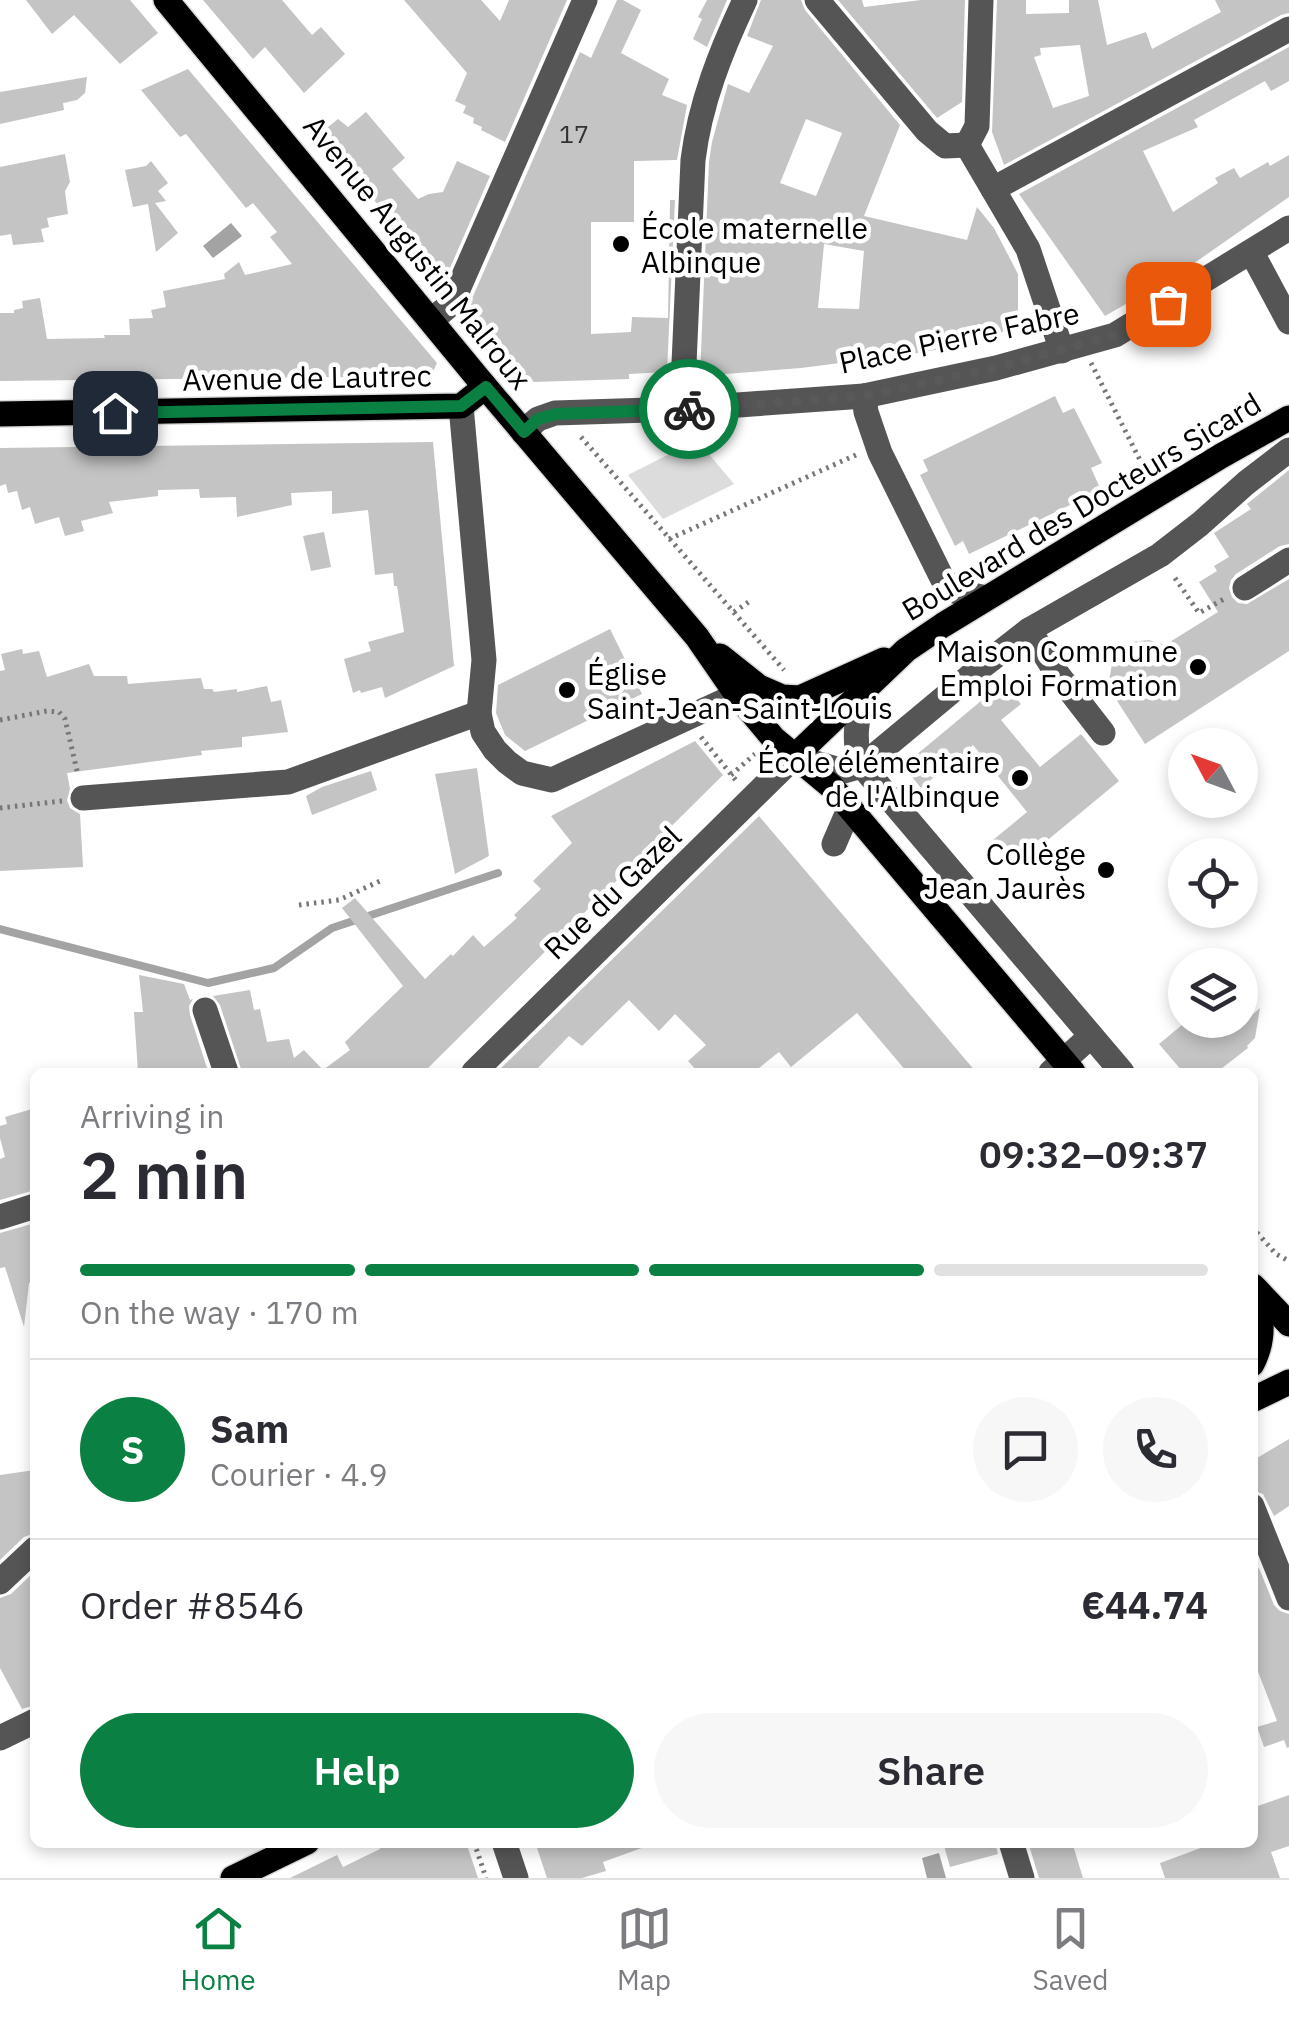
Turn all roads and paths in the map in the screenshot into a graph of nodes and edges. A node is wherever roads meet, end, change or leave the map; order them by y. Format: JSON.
{"nodes":[{"id":1,"x":166,"y":0,"type":"edge"},
{"id":2,"x":585,"y":0,"type":"edge"},
{"id":3,"x":746,"y":0,"type":"edge"},
{"id":4,"x":817,"y":0,"type":"edge"},
{"id":5,"x":981,"y":0,"type":"edge"},
{"id":6,"x":1289,"y":29,"type":"edge"},
{"id":7,"x":967,"y":145,"type":"junction"},
{"id":8,"x":993,"y":190,"type":"junction"},
{"id":9,"x":1289,"y":228,"type":"edge"},
{"id":10,"x":1252,"y":252,"type":"junction"},
{"id":11,"x":432,"y":320,"type":"junction"},
{"id":12,"x":1289,"y":322,"type":"edge"},
{"id":13,"x":1078,"y":349,"type":"junction"},
{"id":14,"x":486,"y":387,"type":"junction"},
{"id":15,"x":864,"y":396,"type":"junction"},
{"id":16,"x":461,"y":406,"type":"junction"},
{"id":17,"x":682,"y":409,"type":"junction"},
{"id":18,"x":1,"y":415,"type":"edge"},
{"id":19,"x":1289,"y":418,"type":"edge"},
{"id":20,"x":524,"y":432,"type":"junction"},
{"id":21,"x":579,"y":436,"type":"dead end"},
{"id":22,"x":877,"y":445,"type":"junction"},
{"id":23,"x":1289,"y":450,"type":"edge"},
{"id":24,"x":1152,"y":483,"type":"dead end"},
{"id":25,"x":670,"y":539,"type":"junction"},
{"id":26,"x":1289,"y":560,"type":"edge"},
{"id":27,"x":1174,"y":578,"type":"dead end"},
{"id":28,"x":1245,"y":588,"type":"joint"},
{"id":29,"x":986,"y":598,"type":"junction"},
{"id":30,"x":750,"y":601,"type":"dead end"},
{"id":31,"x":734,"y":612,"type":"junction"},
{"id":32,"x":1029,"y":630,"type":"junction"},
{"id":33,"x":697,"y":638,"type":"junction"},
{"id":34,"x":906,"y":650,"type":"junction"},
{"id":35,"x":795,"y":684,"type":"dead end"},
{"id":36,"x":865,"y":688,"type":"junction"},
{"id":37,"x":737,"y":695,"type":"junction"},
{"id":38,"x":479,"y":713,"type":"junction"},
{"id":39,"x":0,"y":720,"type":"edge"},
{"id":40,"x":1103,"y":733,"type":"dead end"},
{"id":41,"x":700,"y":735,"type":"dead end"},
{"id":42,"x":765,"y":746,"type":"dead end"},
{"id":43,"x":794,"y":757,"type":"junction"},
{"id":44,"x":862,"y":766,"type":"junction"},
{"id":45,"x":731,"y":775,"type":"junction"},
{"id":46,"x":746,"y":792,"type":"dead end"},
{"id":47,"x":83,"y":798,"type":"junction"},
{"id":48,"x":850,"y":807,"type":"junction"},
{"id":49,"x":0,"y":808,"type":"edge"},
{"id":50,"x":834,"y":844,"type":"dead end"},
{"id":51,"x":934,"y":851,"type":"junction"},
{"id":52,"x":382,"y":880,"type":"dead end"},
{"id":53,"x":960,"y":882,"type":"junction"},
{"id":54,"x":299,"y":905,"type":"dead end"},
{"id":55,"x":932,"y":906,"type":"junction"},
{"id":56,"x":205,"y":1010,"type":"dead end"},
{"id":57,"x":1091,"y":1036,"type":"junction"},
{"id":58,"x":225,"y":1068,"type":"edge"},
{"id":59,"x":478,"y":1068,"type":"edge"},
{"id":60,"x":1061,"y":1068,"type":"edge"},
{"id":61,"x":1063,"y":1068,"type":"edge"},
{"id":62,"x":1119,"y":1068,"type":"edge"},
{"id":63,"x":30,"y":1208,"type":"edge"},
{"id":64,"x":0,"y":1217,"type":"edge"},
{"id":65,"x":1258,"y":1234,"type":"edge"},
{"id":66,"x":1289,"y":1261,"type":"edge"},
{"id":67,"x":1258,"y":1291,"type":"edge"},
{"id":68,"x":1258,"y":1309,"type":"edge"},
{"id":69,"x":1289,"y":1324,"type":"edge"},
{"id":70,"x":1258,"y":1350,"type":"edge"},
{"id":71,"x":1289,"y":1382,"type":"edge"},
{"id":72,"x":1258,"y":1397,"type":"edge"},
{"id":73,"x":1258,"y":1521,"type":"edge"},
{"id":74,"x":30,"y":1554,"type":"edge"},
{"id":75,"x":0,"y":1582,"type":"edge"},
{"id":76,"x":1289,"y":1598,"type":"edge"},
{"id":77,"x":30,"y":1723,"type":"edge"},
{"id":78,"x":0,"y":1738,"type":"edge"},
{"id":79,"x":295,"y":1848,"type":"edge"},
{"id":80,"x":476,"y":1848,"type":"edge"},
{"id":81,"x":506,"y":1848,"type":"edge"},
{"id":82,"x":1013,"y":1848,"type":"edge"},
{"id":83,"x":238,"y":1877,"type":"edge"},
{"id":84,"x":486,"y":1878,"type":"edge"},
{"id":85,"x":516,"y":1878,"type":"edge"},
{"id":86,"x":1022,"y":1878,"type":"edge"}],
"edges":[{"from":1,"to":11,"type":"main road","name":"Avenue Augustin Malroux"},
{"from":2,"to":11,"type":"street"},
{"from":3,"to":17,"type":"street"},
{"from":4,"to":7,"type":"street"},
{"from":5,"to":7,"type":"street"},
{"from":6,"to":8,"type":"street"},
{"from":7,"to":8,"type":"street"},
{"from":8,"to":13,"type":"street"},
{"from":9,"to":10,"type":"street","name":"Place Pierre Fabre"},
{"from":10,"to":12,"type":"street"},
{"from":10,"to":13,"type":"street","name":"Place Pierre Fabre"},
{"from":11,"to":14,"type":"main road","name":"Avenue Augustin Malroux"},
{"from":13,"to":15,"type":"street","name":"Place Pierre Fabre"},
{"from":13,"to":24,"type":"path"},
{"from":14,"to":16,"type":"main road","name":"Avenue de Lautrec"},
{"from":14,"to":20,"type":"main road","name":"Avenue Augustin Malroux"},
{"from":15,"to":17,"type":"street","name":"Place Pierre Fabre"},
{"from":15,"to":22,"type":"street"},
{"from":16,"to":18,"type":"main road","name":"Avenue de Lautrec"},
{"from":16,"to":38,"type":"street"},
{"from":17,"to":20,"type":"street","name":"Place Pierre Fabre"},
{"from":19,"to":29,"type":"main road","name":"Boulevard des Docteurs Sicard"},
{"from":20,"to":33,"type":"main road","name":"Avenue Augustin Malroux"},
{"from":21,"to":25,"type":"path"},
{"from":22,"to":25,"type":"path"},
{"from":22,"to":29,"type":"street"},
{"from":23,"to":32,"type":"street"},
{"from":25,"to":31,"type":"path"},
{"from":26,"to":28,"type":"street"},
{"from":27,"to":28,"type":"path"},
{"from":29,"to":34,"type":"main road","name":"Boulevard des Docteurs Sicard"},
{"from":30,"to":31,"type":"path"},
{"from":31,"to":35,"type":"path"},
{"from":32,"to":40,"type":"street"},
{"from":32,"to":44,"type":"street"},
{"from":33,"to":34,"type":"main road","name":"Boulevard des Docteurs Sicard"},
{"from":33,"to":37,"type":"main road"},
{"from":34,"to":36,"type":"main road","name":"Boulevard des Docteurs Sicard"},
{"from":36,"to":43,"type":"main road","name":"Boulevard des Docteurs Sicard"},
{"from":36,"to":44,"type":"street"},
{"from":37,"to":38,"type":"street"},
{"from":37,"to":43,"type":"main road"},
{"from":38,"to":47,"type":"street"},
{"from":39,"to":47,"type":"path"},
{"from":41,"to":45,"type":"path"},
{"from":42,"to":45,"type":"path"},
{"from":43,"to":44,"type":"street"},
{"from":43,"to":48,"type":"main road"},
{"from":43,"to":59,"type":"street","name":"Rue du Gazel"},
{"from":44,"to":51,"type":"street"},
{"from":45,"to":46,"type":"path"},
{"from":47,"to":49,"type":"path"},
{"from":48,"to":50,"type":"street"},
{"from":48,"to":55,"type":"main road"},
{"from":51,"to":53,"type":"street"},
{"from":51,"to":55,"type":"street"},
{"from":52,"to":54,"type":"path"},
{"from":53,"to":55,"type":"street"},
{"from":53,"to":57,"type":"street"},
{"from":55,"to":60,"type":"main road"},
{"from":56,"to":58,"type":"street"},
{"from":57,"to":61,"type":"street"},
{"from":57,"to":62,"type":"street"},
{"from":63,"to":64,"type":"street"},
{"from":65,"to":66,"type":"path"},
{"from":67,"to":69,"type":"main road"},
{"from":68,"to":70,"type":"main road"},
{"from":71,"to":72,"type":"main road"},
{"from":73,"to":76,"type":"street"},
{"from":74,"to":75,"type":"street"},
{"from":77,"to":78,"type":"street"},
{"from":79,"to":83,"type":"main road"},
{"from":80,"to":84,"type":"path"},
{"from":81,"to":85,"type":"street"},
{"from":82,"to":86,"type":"street"}]}
